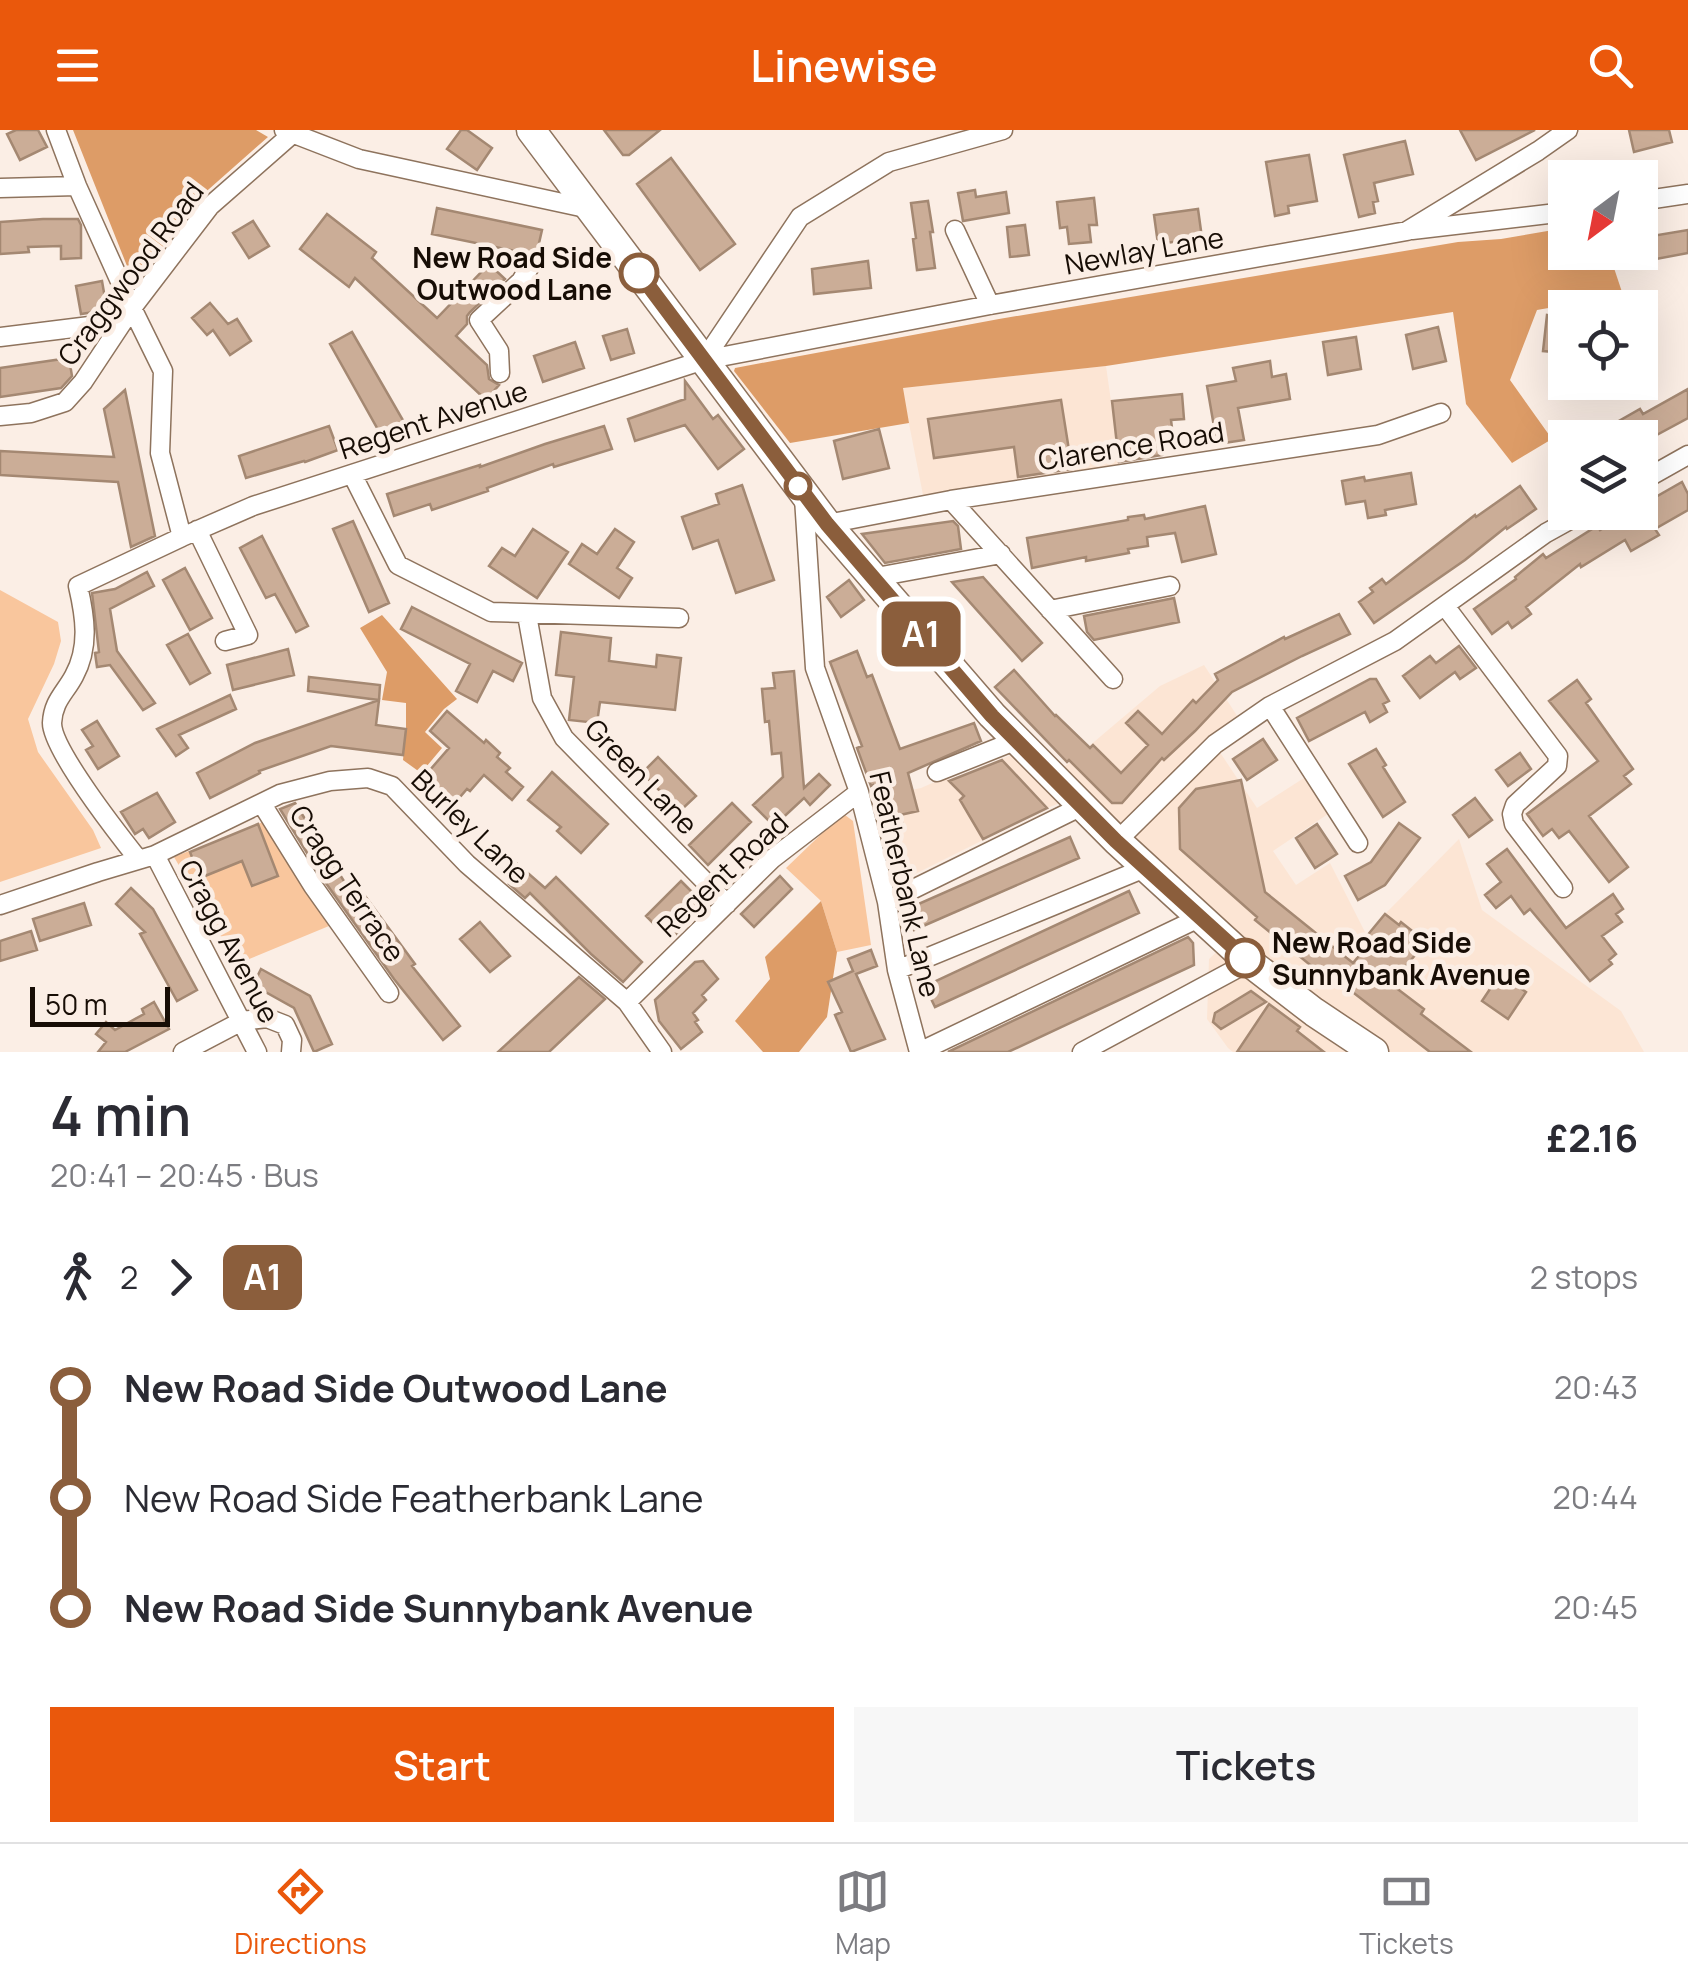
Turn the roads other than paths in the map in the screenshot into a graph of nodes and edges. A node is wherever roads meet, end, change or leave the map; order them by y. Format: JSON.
{"nodes":[{"id":1,"x":56,"y":130,"type":"edge"},
{"id":2,"x":531,"y":130,"type":"edge"},
{"id":3,"x":1004,"y":130,"type":"edge"},
{"id":4,"x":1568,"y":130,"type":"edge"},
{"id":5,"x":287,"y":132,"type":"edge"},
{"id":6,"x":77,"y":186,"type":"junction"},
{"id":7,"x":0,"y":188,"type":"edge"},
{"id":8,"x":1688,"y":194,"type":"edge"},
{"id":9,"x":1658,"y":199,"type":"edge"},
{"id":10,"x":590,"y":209,"type":"junction"},
{"id":11,"x":1548,"y":214,"type":"edge"},
{"id":12,"x":956,"y":230,"type":"dead end"},
{"id":13,"x":1407,"y":231,"type":"junction"},
{"id":14,"x":532,"y":262,"type":"dead end"},
{"id":15,"x":990,"y":305,"type":"junction"},
{"id":16,"x":127,"y":315,"type":"junction"},
{"id":17,"x":0,"y":337,"type":"edge"},
{"id":18,"x":704,"y":360,"type":"junction"},
{"id":19,"x":500,"y":373,"type":"dead end"},
{"id":20,"x":1440,"y":413,"type":"dead end"},
{"id":21,"x":0,"y":416,"type":"edge"},
{"id":22,"x":1688,"y":456,"type":"edge"},
{"id":23,"x":1658,"y":472,"type":"edge"},
{"id":24,"x":352,"y":474,"type":"junction"},
{"id":25,"x":804,"y":494,"type":"junction"},
{"id":26,"x":951,"y":500,"type":"junction"},
{"id":27,"x":827,"y":524,"type":"junction"},
{"id":28,"x":1553,"y":530,"type":"edge"},
{"id":29,"x":190,"y":533,"type":"junction"},
{"id":30,"x":1000,"y":554,"type":"junction"},
{"id":31,"x":871,"y":578,"type":"junction"},
{"id":32,"x":1170,"y":586,"type":"dead end"},
{"id":33,"x":1445,"y":606,"type":"junction"},
{"id":34,"x":1050,"y":610,"type":"junction"},
{"id":35,"x":527,"y":615,"type":"junction"},
{"id":36,"x":679,"y":618,"type":"dead end"},
{"id":37,"x":226,"y":641,"type":"dead end"},
{"id":38,"x":1113,"y":679,"type":"dead end"},
{"id":39,"x":1270,"y":706,"type":"junction"},
{"id":40,"x":1017,"y":740,"type":"junction"},
{"id":41,"x":937,"y":772,"type":"dead end"},
{"id":42,"x":860,"y":792,"type":"junction"},
{"id":43,"x":262,"y":804,"type":"junction"},
{"id":44,"x":1082,"y":806,"type":"junction"},
{"id":45,"x":1116,"y":841,"type":"junction"},
{"id":46,"x":1358,"y":843,"type":"dead end"},
{"id":47,"x":146,"y":857,"type":"junction"},
{"id":48,"x":1145,"y":868,"type":"junction"},
{"id":49,"x":1562,"y":888,"type":"dead end"},
{"id":50,"x":887,"y":902,"type":"junction"},
{"id":51,"x":727,"y":904,"type":"junction"},
{"id":52,"x":0,"y":906,"type":"edge"},
{"id":53,"x":1201,"y":917,"type":"junction"},
{"id":54,"x":1249,"y":962,"type":"junction"},
{"id":55,"x":897,"y":970,"type":"junction"},
{"id":56,"x":388,"y":993,"type":"dead end"},
{"id":57,"x":627,"y":1002,"type":"junction"},
{"id":58,"x":242,"y":1021,"type":"junction"},
{"id":59,"x":183,"y":1052,"type":"edge"},
{"id":60,"x":257,"y":1052,"type":"edge"},
{"id":61,"x":290,"y":1052,"type":"edge"},
{"id":62,"x":662,"y":1052,"type":"edge"},
{"id":63,"x":919,"y":1052,"type":"edge"},
{"id":64,"x":1082,"y":1052,"type":"edge"},
{"id":65,"x":1374,"y":1052,"type":"edge"}],
"edges":[{"from":1,"to":6,"type":"street"},
{"from":2,"to":10,"type":"main road"},
{"from":3,"to":18,"type":"street"},
{"from":4,"to":13,"type":"street","name":"Newlay Lane"},
{"from":5,"to":10,"type":"street"},
{"from":5,"to":16,"type":"street","name":"Craggwood Road"},
{"from":6,"to":7,"type":"street"},
{"from":6,"to":16,"type":"street"},
{"from":8,"to":9,"type":"street"},
{"from":10,"to":18,"type":"main road"},
{"from":11,"to":13,"type":"street"},
{"from":12,"to":15,"type":"street"},
{"from":13,"to":15,"type":"street","name":"Newlay Lane"},
{"from":14,"to":19,"type":"street"},
{"from":15,"to":18,"type":"street","name":"Newlay Lane"},
{"from":16,"to":17,"type":"street"},
{"from":16,"to":21,"type":"street","name":"Craggwood Road"},
{"from":16,"to":29,"type":"street"},
{"from":18,"to":24,"type":"street","name":"Regent Avenue"},
{"from":18,"to":25,"type":"main road"},
{"from":20,"to":26,"type":"street","name":"Clarence Road"},
{"from":22,"to":23,"type":"street"},
{"from":24,"to":29,"type":"street","name":"Regent Avenue"},
{"from":24,"to":35,"type":"street"},
{"from":25,"to":27,"type":"main road"},
{"from":25,"to":42,"type":"street","name":"Featherbank Lane"},
{"from":26,"to":27,"type":"street","name":"Clarence Road"},
{"from":26,"to":30,"type":"street"},
{"from":27,"to":31,"type":"main road"},
{"from":28,"to":33,"type":"street"},
{"from":29,"to":37,"type":"street"},
{"from":29,"to":47,"type":"street","name":"Regent Avenue"},
{"from":30,"to":31,"type":"street"},
{"from":30,"to":34,"type":"street"},
{"from":31,"to":40,"type":"main road"},
{"from":32,"to":34,"type":"street"},
{"from":33,"to":39,"type":"street"},
{"from":33,"to":49,"type":"street"},
{"from":34,"to":38,"type":"street"},
{"from":35,"to":36,"type":"street"},
{"from":35,"to":51,"type":"street","name":"Green Lane"},
{"from":39,"to":45,"type":"street"},
{"from":39,"to":46,"type":"street"},
{"from":40,"to":41,"type":"street"},
{"from":40,"to":44,"type":"main road"},
{"from":42,"to":50,"type":"street","name":"Featherbank Lane"},
{"from":42,"to":51,"type":"street","name":"Regent Road"},
{"from":43,"to":47,"type":"street","name":"Burley Lane"},
{"from":43,"to":56,"type":"street","name":"Cragg Terrace"},
{"from":43,"to":57,"type":"street","name":"Burley Lane"},
{"from":44,"to":45,"type":"main road"},
{"from":44,"to":50,"type":"street"},
{"from":45,"to":48,"type":"main road"},
{"from":47,"to":52,"type":"street","name":"Burley Lane"},
{"from":47,"to":58,"type":"street","name":"Cragg Avenue"},
{"from":48,"to":53,"type":"main road"},
{"from":48,"to":55,"type":"street"},
{"from":50,"to":55,"type":"street","name":"Featherbank Lane"},
{"from":51,"to":57,"type":"street","name":"Regent Road"},
{"from":53,"to":54,"type":"main road"},
{"from":53,"to":63,"type":"street"},
{"from":54,"to":64,"type":"street"},
{"from":54,"to":65,"type":"main road"},
{"from":55,"to":63,"type":"street","name":"Featherbank Lane"},
{"from":57,"to":62,"type":"street","name":"Burley Lane"},
{"from":58,"to":59,"type":"street"},
{"from":58,"to":60,"type":"street","name":"Cragg Avenue"},
{"from":58,"to":61,"type":"street"}]}
